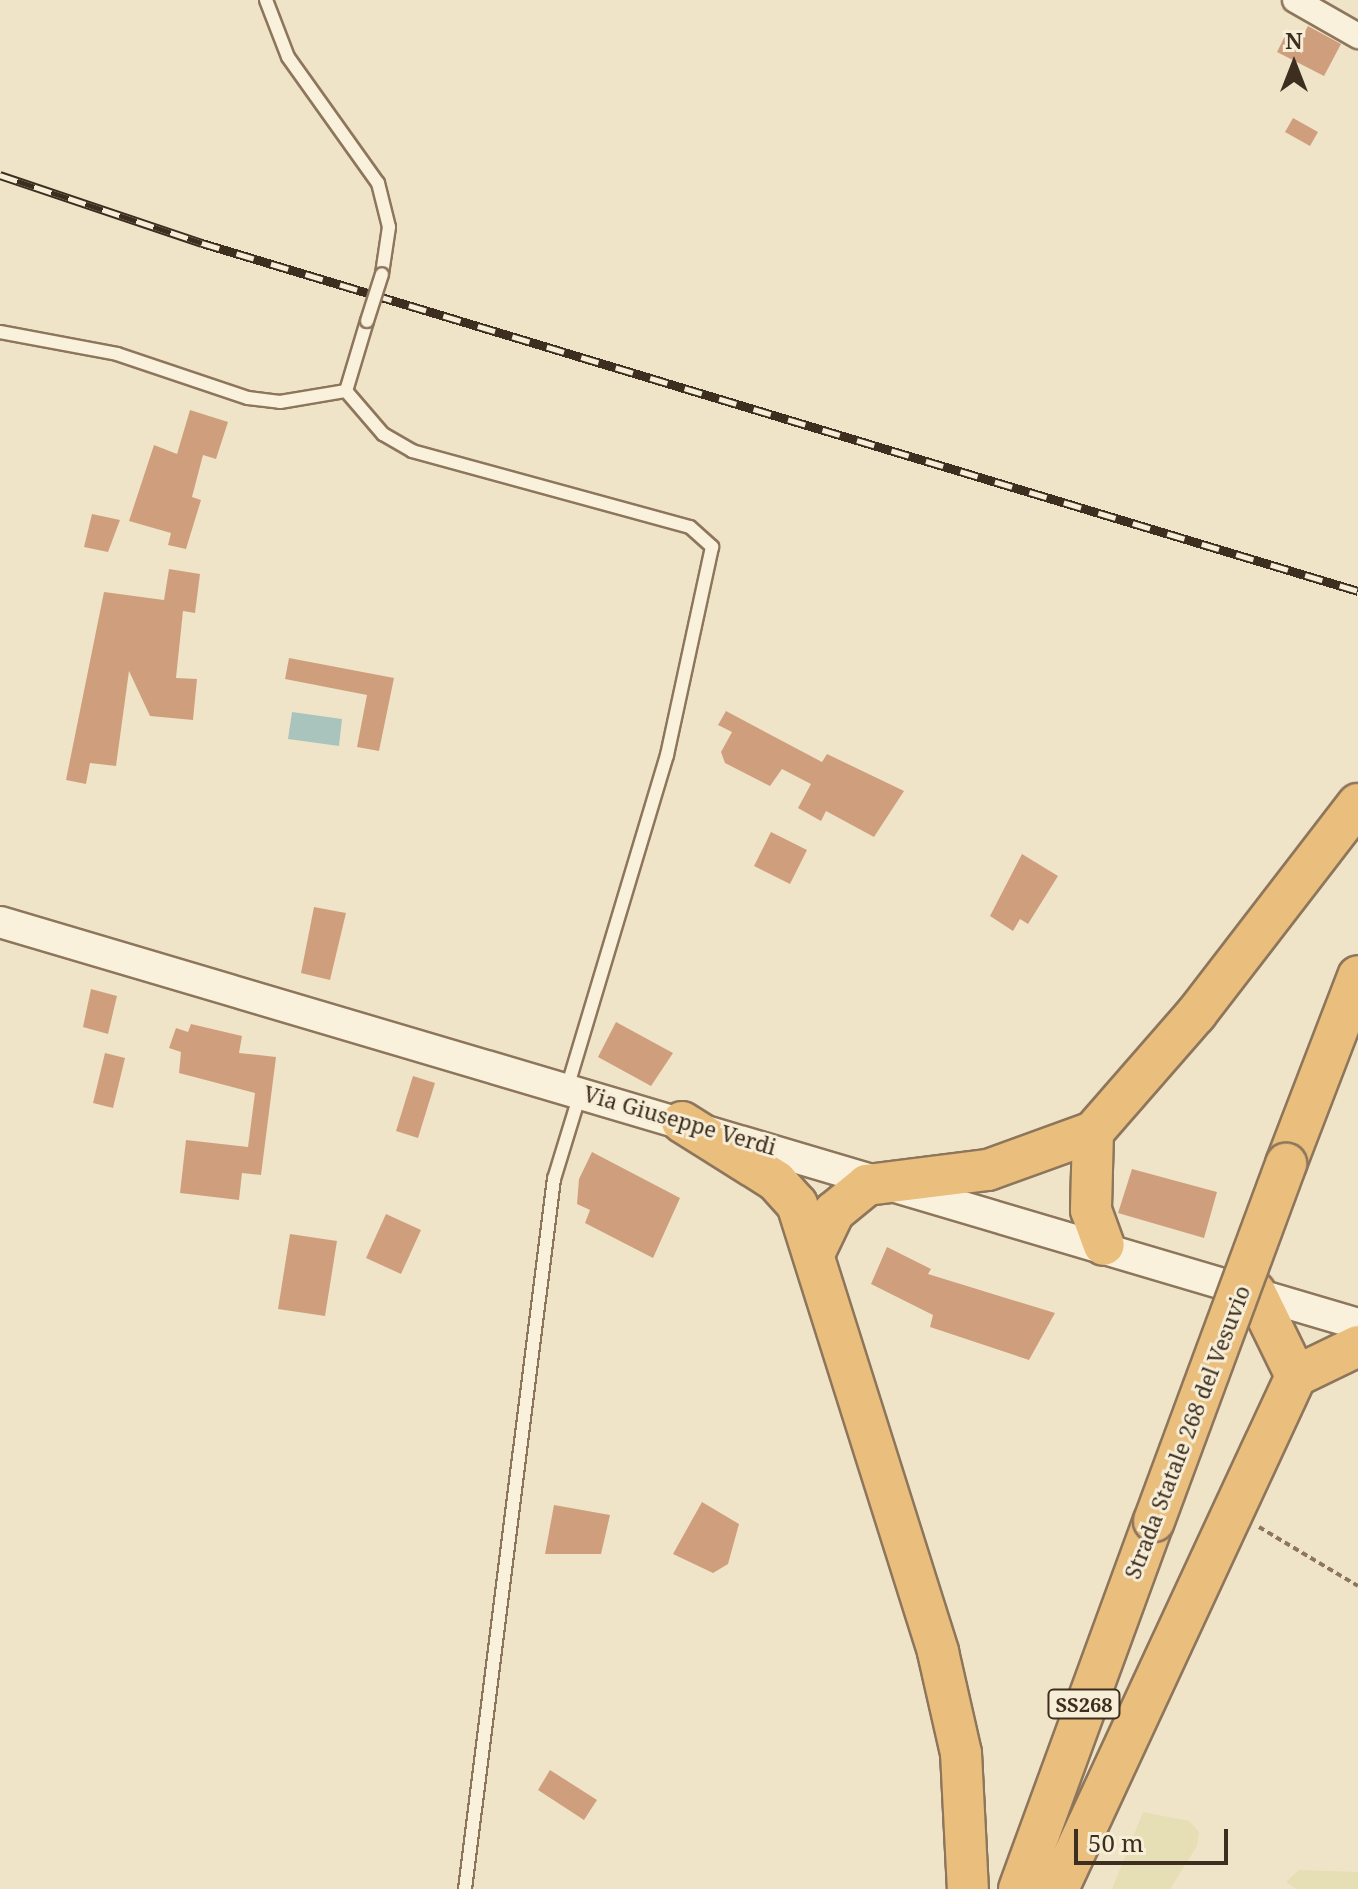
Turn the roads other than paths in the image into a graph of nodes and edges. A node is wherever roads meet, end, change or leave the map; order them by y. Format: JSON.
{"nodes":[{"id":1,"x":266,"y":0,"type":"edge"},
{"id":2,"x":1295,"y":0,"type":"edge"},
{"id":3,"x":1358,"y":36,"type":"edge"},
{"id":4,"x":0,"y":332,"type":"edge"},
{"id":5,"x":346,"y":391,"type":"junction"},
{"id":6,"x":1358,"y":804,"type":"edge"},
{"id":7,"x":0,"y":922,"type":"edge"},
{"id":8,"x":1358,"y":976,"type":"edge"},
{"id":9,"x":574,"y":1090,"type":"junction"},
{"id":10,"x":682,"y":1122,"type":"junction"},
{"id":11,"x":1093,"y":1132,"type":"junction"},
{"id":12,"x":884,"y":1178,"type":"junction"},
{"id":13,"x":1104,"y":1245,"type":"junction"},
{"id":14,"x":814,"y":1254,"type":"junction"},
{"id":15,"x":1255,"y":1292,"type":"junction"},
{"id":16,"x":1358,"y":1324,"type":"edge"},
{"id":17,"x":1358,"y":1346,"type":"edge"},
{"id":18,"x":1296,"y":1376,"type":"junction"},
{"id":19,"x":465,"y":1889,"type":"edge"},
{"id":20,"x":968,"y":1889,"type":"edge"},
{"id":21,"x":1019,"y":1889,"type":"edge"},
{"id":22,"x":1058,"y":1889,"type":"edge"}],
"edges":[{"from":1,"to":5,"type":"lane","bridge":true},
{"from":2,"to":3,"type":"street"},
{"from":4,"to":5,"type":"lane"},
{"from":5,"to":9,"type":"lane"},
{"from":6,"to":11,"type":"highway"},
{"from":7,"to":9,"type":"street","name":"Via Giuseppe Verdi"},
{"from":8,"to":21,"type":"highway","name":"Strada Statale 268 del Vesuvio","number":"SS268","bridge":true},
{"from":9,"to":10,"type":"street","name":"Via Giuseppe Verdi"},
{"from":9,"to":19,"type":"lane"},
{"from":10,"to":12,"type":"street","name":"Via Giuseppe Verdi"},
{"from":10,"to":14,"type":"highway"},
{"from":11,"to":12,"type":"highway"},
{"from":11,"to":13,"type":"highway"},
{"from":12,"to":13,"type":"street","name":"Via Giuseppe Verdi"},
{"from":12,"to":14,"type":"highway"},
{"from":13,"to":15,"type":"street","name":"Via Giuseppe Verdi"},
{"from":14,"to":20,"type":"highway"},
{"from":15,"to":16,"type":"street","name":"Via Giuseppe Verdi"},
{"from":15,"to":18,"type":"highway"},
{"from":17,"to":18,"type":"highway"},
{"from":18,"to":22,"type":"highway"}]}
